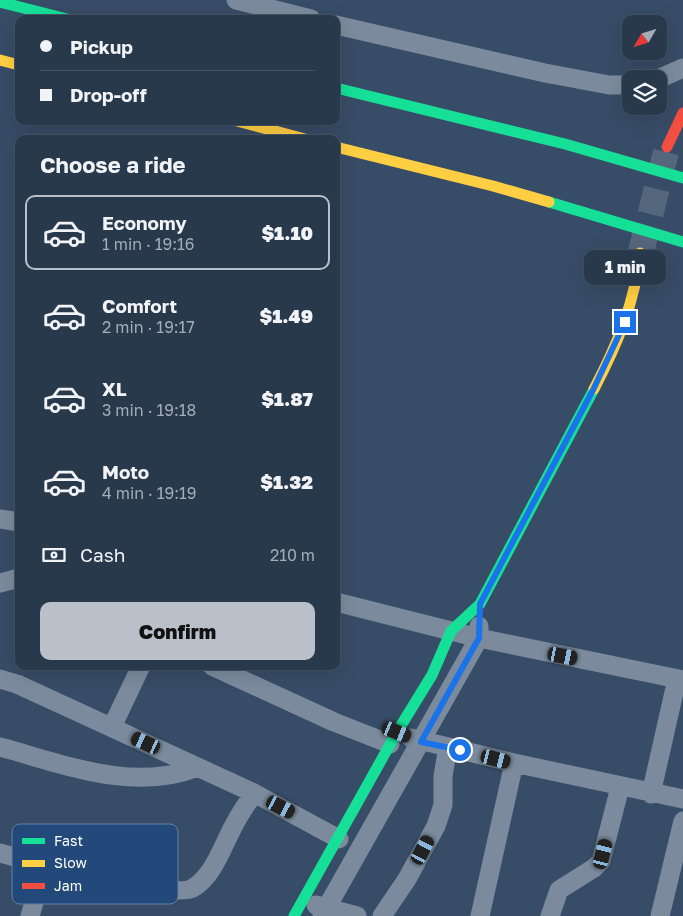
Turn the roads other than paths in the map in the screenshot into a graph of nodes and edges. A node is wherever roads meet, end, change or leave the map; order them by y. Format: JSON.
{"nodes":[{"id":1,"x":236,"y":0,"type":"edge"},
{"id":2,"x":0,"y":2,"type":"edge"},
{"id":3,"x":51,"y":15,"type":"edge"},
{"id":4,"x":295,"y":15,"type":"edge"},
{"id":5,"x":340,"y":26,"type":"edge"},
{"id":6,"x":0,"y":60,"type":"edge"},
{"id":7,"x":15,"y":64,"type":"edge"},
{"id":8,"x":683,"y":68,"type":"edge"},
{"id":9,"x":667,"y":75,"type":"edge"},
{"id":10,"x":622,"y":85,"type":"edge"},
{"id":11,"x":340,"y":89,"type":"edge"},
{"id":12,"x":683,"y":113,"type":"edge"},
{"id":13,"x":252,"y":125,"type":"edge"},
{"id":14,"x":290,"y":135,"type":"edge"},
{"id":15,"x":667,"y":147,"type":"tunnel mouth"},
{"id":16,"x":340,"y":148,"type":"edge"},
{"id":17,"x":683,"y":178,"type":"edge"},
{"id":18,"x":683,"y":242,"type":"edge"},
{"id":19,"x":640,"y":253,"type":"tunnel mouth"},
{"id":20,"x":0,"y":519,"type":"edge"},
{"id":21,"x":15,"y":521,"type":"edge"},
{"id":22,"x":15,"y":579,"type":"edge"},
{"id":23,"x":0,"y":584,"type":"edge"},
{"id":24,"x":340,"y":603,"type":"edge"},
{"id":25,"x":480,"y":604,"type":"junction"},
{"id":26,"x":451,"y":631,"type":"junction"},
{"id":27,"x":479,"y":638,"type":"junction"},
{"id":28,"x":139,"y":670,"type":"edge"},
{"id":29,"x":221,"y":670,"type":"edge"},
{"id":30,"x":0,"y":679,"type":"edge"},
{"id":31,"x":680,"y":679,"type":"edge"},
{"id":32,"x":112,"y":727,"type":"junction"},
{"id":33,"x":393,"y":738,"type":"junction"},
{"id":34,"x":421,"y":742,"type":"junction"},
{"id":35,"x":0,"y":747,"type":"edge"},
{"id":36,"x":448,"y":747,"type":"junction"},
{"id":37,"x":514,"y":764,"type":"junction"},
{"id":38,"x":198,"y":767,"type":"junction"},
{"id":39,"x":620,"y":787,"type":"junction"},
{"id":40,"x":254,"y":793,"type":"junction"},
{"id":41,"x":651,"y":794,"type":"junction"},
{"id":42,"x":683,"y":800,"type":"edge"},
{"id":43,"x":683,"y":821,"type":"edge"},
{"id":44,"x":339,"y":839,"type":"junction"},
{"id":45,"x":677,"y":872,"type":"edge"},
{"id":46,"x":178,"y":890,"type":"edge"},
{"id":47,"x":303,"y":900,"type":"junction"},
{"id":48,"x":34,"y":904,"type":"edge"},
{"id":49,"x":324,"y":913,"type":"edge"},
{"id":50,"x":30,"y":916,"type":"edge"},
{"id":51,"x":294,"y":916,"type":"edge"},
{"id":52,"x":357,"y":916,"type":"edge"},
{"id":53,"x":382,"y":916,"type":"edge"},
{"id":54,"x":480,"y":916,"type":"edge"},
{"id":55,"x":550,"y":916,"type":"edge"},
{"id":56,"x":660,"y":916,"type":"edge"}],
"edges":[{"from":1,"to":4,"type":"street"},
{"from":2,"to":3,"type":"main road"},
{"from":5,"to":10,"type":"street"},
{"from":6,"to":7,"type":"main road"},
{"from":8,"to":9,"type":"street"},
{"from":11,"to":17,"type":"main road"},
{"from":12,"to":15,"type":"main road"},
{"from":13,"to":14,"type":"main road"},
{"from":16,"to":18,"type":"main road"},
{"from":19,"to":25,"type":"main road"},
{"from":20,"to":21,"type":"street"},
{"from":22,"to":23,"type":"street"},
{"from":24,"to":26,"type":"street"},
{"from":25,"to":26,"type":"main road"},
{"from":25,"to":27,"type":"street"},
{"from":26,"to":27,"type":"street"},
{"from":26,"to":33,"type":"main road"},
{"from":27,"to":31,"type":"street"},
{"from":27,"to":34,"type":"street"},
{"from":28,"to":32,"type":"street"},
{"from":29,"to":33,"type":"street"},
{"from":30,"to":32,"type":"street"},
{"from":31,"to":41,"type":"street"},
{"from":32,"to":38,"type":"street"},
{"from":33,"to":34,"type":"street"},
{"from":33,"to":44,"type":"main road"},
{"from":34,"to":36,"type":"street"},
{"from":34,"to":49,"type":"street"},
{"from":35,"to":38,"type":"street"},
{"from":36,"to":37,"type":"street"},
{"from":36,"to":53,"type":"street"},
{"from":37,"to":39,"type":"street"},
{"from":37,"to":54,"type":"street"},
{"from":38,"to":40,"type":"street"},
{"from":39,"to":41,"type":"street"},
{"from":39,"to":55,"type":"street"},
{"from":40,"to":44,"type":"street"},
{"from":40,"to":46,"type":"street"},
{"from":41,"to":42,"type":"street"},
{"from":43,"to":45,"type":"street"},
{"from":44,"to":47,"type":"main road"},
{"from":45,"to":56,"type":"street"},
{"from":47,"to":49,"type":"street"},
{"from":47,"to":51,"type":"main road"},
{"from":48,"to":50,"type":"street"},
{"from":49,"to":52,"type":"street"}]}
